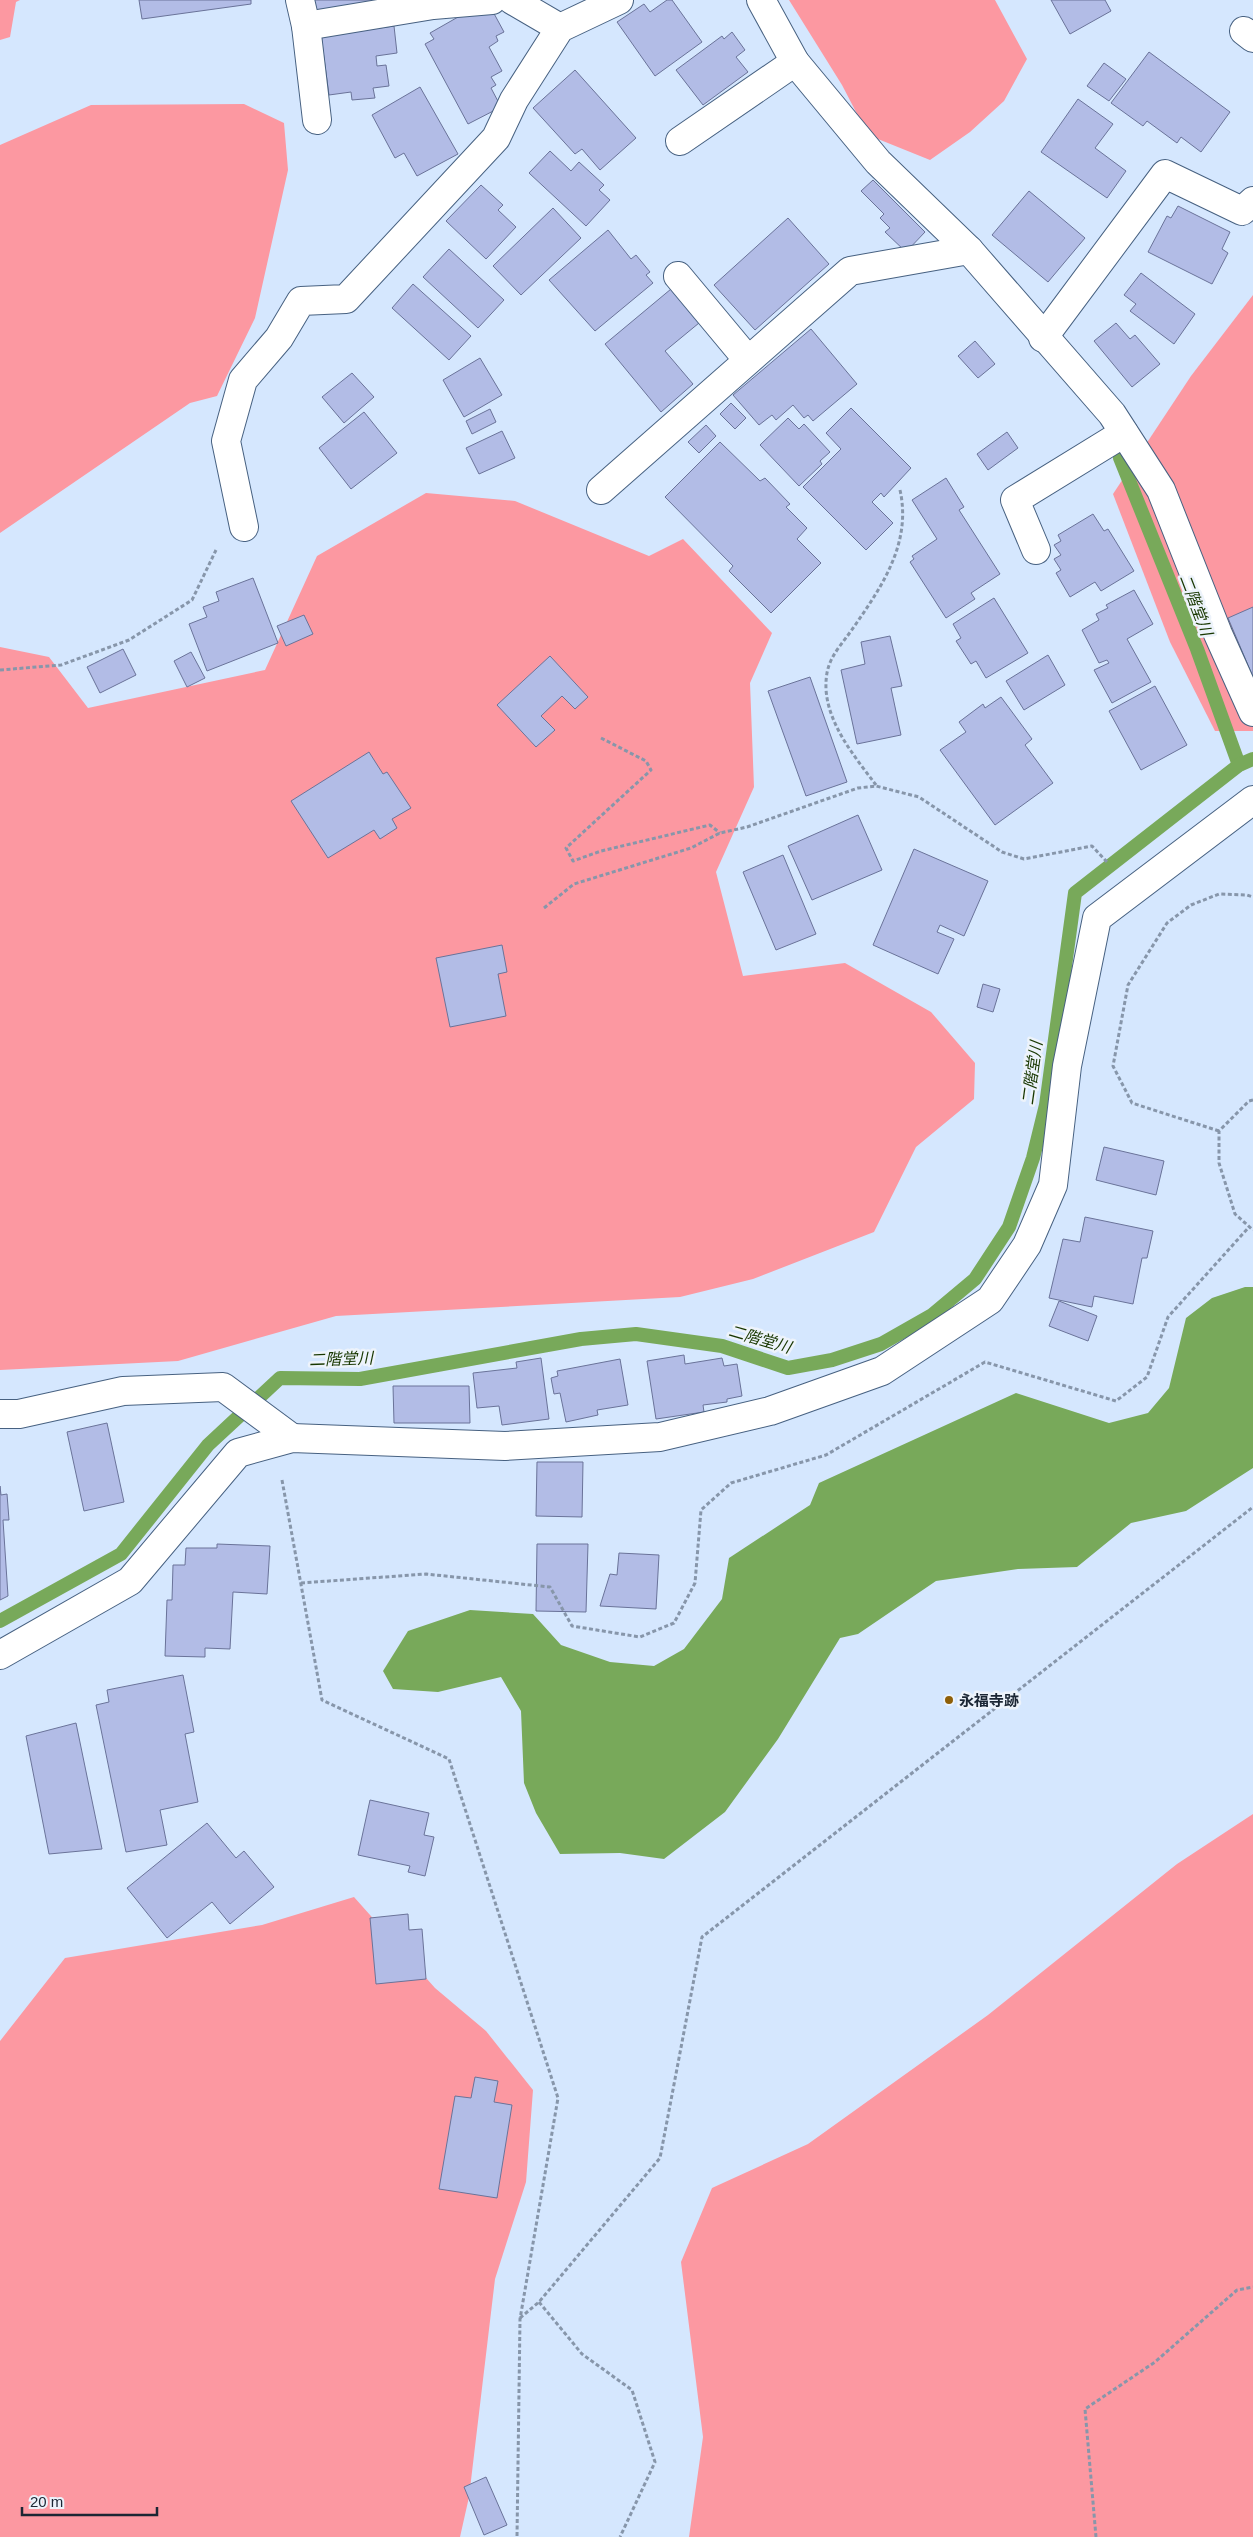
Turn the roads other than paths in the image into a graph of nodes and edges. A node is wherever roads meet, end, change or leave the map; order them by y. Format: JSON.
{"nodes":[{"id":1,"x":492,"y":0,"type":"edge"},
{"id":2,"x":512,"y":0,"type":"edge"},
{"id":3,"x":619,"y":0,"type":"edge"},
{"id":4,"x":761,"y":0,"type":"edge"},
{"id":5,"x":303,"y":13,"type":"edge"},
{"id":6,"x":560,"y":28,"type":"junction"},
{"id":7,"x":795,"y":62,"type":"junction"},
{"id":8,"x":317,"y":120,"type":"dead end"},
{"id":9,"x":680,"y":141,"type":"dead end"},
{"id":10,"x":1253,"y":201,"type":"edge"},
{"id":11,"x":969,"y":250,"type":"junction"},
{"id":12,"x":678,"y":276,"type":"dead end"},
{"id":13,"x":1043,"y":338,"type":"junction"},
{"id":14,"x":748,"y":360,"type":"junction"},
{"id":15,"x":1124,"y":433,"type":"junction"},
{"id":16,"x":601,"y":490,"type":"dead end"},
{"id":17,"x":244,"y":527,"type":"road end"},
{"id":18,"x":1036,"y":550,"type":"dead end"},
{"id":19,"x":1253,"y":712,"type":"edge"},
{"id":20,"x":1253,"y":800,"type":"edge"},
{"id":21,"x":0,"y":1414,"type":"edge"},
{"id":22,"x":283,"y":1440,"type":"junction"},
{"id":23,"x":0,"y":1655,"type":"edge"}],
"edges":[{"from":1,"to":5,"type":"street"},
{"from":2,"to":6,"type":"street"},
{"from":3,"to":6,"type":"street"},
{"from":4,"to":7,"type":"street"},
{"from":5,"to":8,"type":"street"},
{"from":6,"to":17,"type":"street"},
{"from":7,"to":9,"type":"street"},
{"from":7,"to":11,"type":"street"},
{"from":10,"to":13,"type":"street"},
{"from":11,"to":13,"type":"street"},
{"from":11,"to":14,"type":"street"},
{"from":12,"to":14,"type":"street"},
{"from":13,"to":15,"type":"street"},
{"from":14,"to":16,"type":"street"},
{"from":15,"to":18,"type":"street"},
{"from":15,"to":19,"type":"street"},
{"from":20,"to":22,"type":"street"},
{"from":21,"to":22,"type":"street"},
{"from":22,"to":23,"type":"street"}]}
